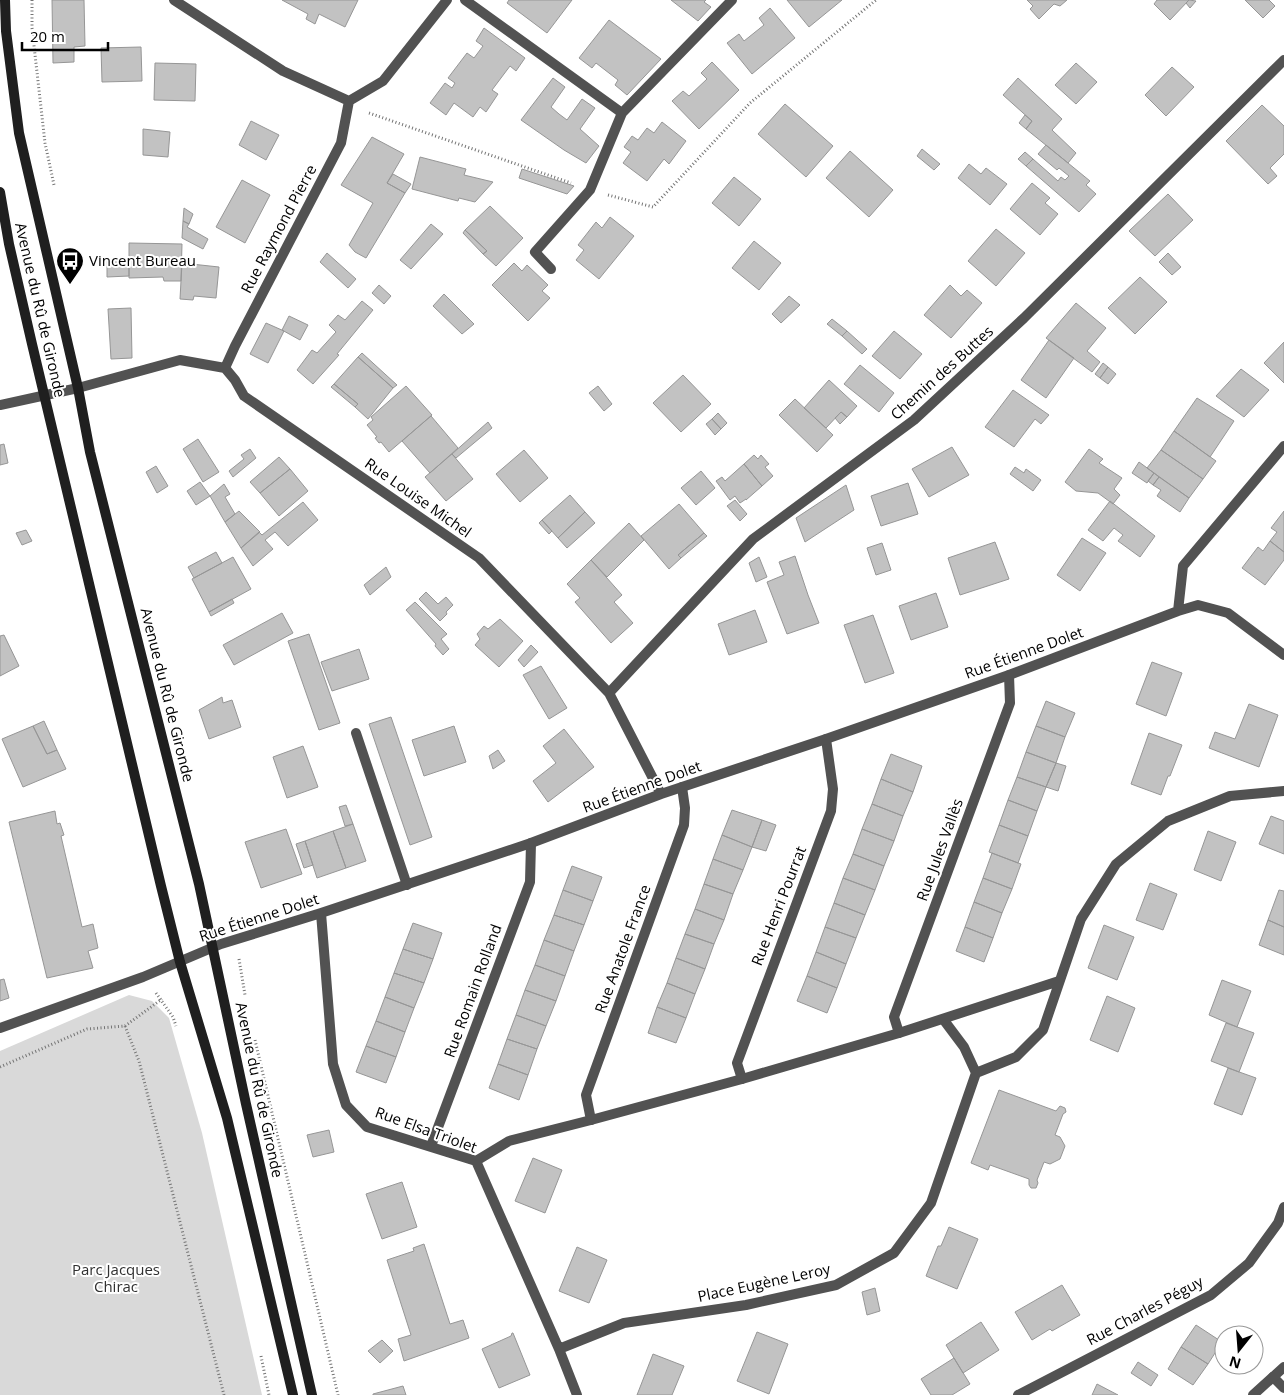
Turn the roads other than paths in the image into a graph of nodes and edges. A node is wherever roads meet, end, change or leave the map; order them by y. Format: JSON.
{"nodes":[{"id":1,"x":5,"y":0,"type":"edge"},
{"id":2,"x":174,"y":0,"type":"edge"},
{"id":3,"x":447,"y":0,"type":"edge"},
{"id":4,"x":465,"y":0,"type":"edge"},
{"id":5,"x":732,"y":0,"type":"edge"},
{"id":6,"x":1284,"y":60,"type":"edge"},
{"id":7,"x":349,"y":102,"type":"junction"},
{"id":8,"x":622,"y":113,"type":"junction"},
{"id":9,"x":0,"y":192,"type":"edge"},
{"id":10,"x":551,"y":269,"type":"dead end"},
{"id":11,"x":226,"y":368,"type":"junction"},
{"id":12,"x":78,"y":388,"type":"junction"},
{"id":13,"x":44,"y":396,"type":"junction"},
{"id":14,"x":0,"y":405,"type":"edge"},
{"id":15,"x":1284,"y":446,"type":"edge"},
{"id":16,"x":1178,"y":611,"type":"junction"},
{"id":17,"x":1284,"y":655,"type":"edge"},
{"id":18,"x":1009,"y":675,"type":"junction"},
{"id":19,"x":608,"y":693,"type":"junction"},
{"id":20,"x":356,"y":733,"type":"dead end"},
{"id":21,"x":826,"y":739,"type":"junction"},
{"id":22,"x":682,"y":787,"type":"junction"},
{"id":23,"x":1284,"y":791,"type":"edge"},
{"id":24,"x":662,"y":794,"type":"junction"},
{"id":25,"x":531,"y":843,"type":"junction"},
{"id":26,"x":407,"y":885,"type":"junction"},
{"id":27,"x":321,"y":913,"type":"junction"},
{"id":28,"x":213,"y":948,"type":"junction"},
{"id":29,"x":180,"y":962,"type":"junction"},
{"id":30,"x":1059,"y":981,"type":"junction"},
{"id":31,"x":943,"y":1019,"type":"junction"},
{"id":32,"x":0,"y":1028,"type":"edge"},
{"id":33,"x":899,"y":1034,"type":"junction"},
{"id":34,"x":976,"y":1073,"type":"junction"},
{"id":35,"x":742,"y":1079,"type":"junction"},
{"id":36,"x":591,"y":1120,"type":"junction"},
{"id":37,"x":431,"y":1146,"type":"junction"},
{"id":38,"x":476,"y":1161,"type":"junction"},
{"id":39,"x":1284,"y":1206,"type":"edge"},
{"id":40,"x":559,"y":1349,"type":"junction"},
{"id":41,"x":1284,"y":1367,"type":"edge"},
{"id":42,"x":1273,"y":1377,"type":"junction"},
{"id":43,"x":1284,"y":1388,"type":"edge"},
{"id":44,"x":293,"y":1395,"type":"edge"},
{"id":45,"x":312,"y":1395,"type":"edge"},
{"id":46,"x":577,"y":1395,"type":"edge"},
{"id":47,"x":1018,"y":1395,"type":"edge"},
{"id":48,"x":1253,"y":1395,"type":"edge"}],
"edges":[{"from":1,"to":12,"type":"main road","name":"Avenue du Rû de Gironde"},
{"from":2,"to":7,"type":"street"},
{"from":3,"to":7,"type":"street"},
{"from":4,"to":8,"type":"street"},
{"from":5,"to":8,"type":"street"},
{"from":6,"to":19,"type":"street","name":"Chemin des Buttes"},
{"from":7,"to":11,"type":"street","name":"Rue Raymond Pierre"},
{"from":8,"to":10,"type":"street"},
{"from":9,"to":13,"type":"main road","name":"Avenue du Rû de Gironde"},
{"from":11,"to":12,"type":"street"},
{"from":11,"to":19,"type":"street","name":"Rue Louise Michel"},
{"from":12,"to":13,"type":"street"},
{"from":12,"to":28,"type":"main road","name":"Avenue du Rû de Gironde"},
{"from":13,"to":14,"type":"street"},
{"from":13,"to":29,"type":"main road","name":"Avenue du Rû de Gironde"},
{"from":15,"to":16,"type":"street"},
{"from":16,"to":17,"type":"street","name":"Rue Étienne Dolet"},
{"from":16,"to":18,"type":"street","name":"Rue Étienne Dolet"},
{"from":18,"to":21,"type":"street","name":"Rue Étienne Dolet"},
{"from":18,"to":33,"type":"street","name":"Rue Jules Vallès"},
{"from":19,"to":24,"type":"street","name":"Rue Louise Michel"},
{"from":20,"to":26,"type":"street"},
{"from":21,"to":22,"type":"street","name":"Rue Étienne Dolet"},
{"from":21,"to":35,"type":"street","name":"Rue Henri Pourrat"},
{"from":22,"to":24,"type":"street","name":"Rue Étienne Dolet"},
{"from":22,"to":36,"type":"street","name":"Rue Anatole France"},
{"from":23,"to":30,"type":"street"},
{"from":24,"to":25,"type":"street","name":"Rue Étienne Dolet"},
{"from":25,"to":26,"type":"street","name":"Rue Étienne Dolet"},
{"from":25,"to":37,"type":"street","name":"Rue Romain Rolland"},
{"from":26,"to":27,"type":"street","name":"Rue Étienne Dolet"},
{"from":27,"to":28,"type":"street","name":"Rue Étienne Dolet"},
{"from":27,"to":37,"type":"street","name":"Rue Elsa Triolet"},
{"from":28,"to":29,"type":"street","name":"Rue Étienne Dolet"},
{"from":28,"to":45,"type":"main road","name":"Avenue du Rû de Gironde"},
{"from":29,"to":32,"type":"street","name":"Rue Étienne Dolet"},
{"from":29,"to":44,"type":"main road","name":"Avenue du Rû de Gironde"},
{"from":30,"to":31,"type":"street"},
{"from":30,"to":34,"type":"street"},
{"from":31,"to":33,"type":"street"},
{"from":31,"to":34,"type":"street"},
{"from":33,"to":35,"type":"street"},
{"from":34,"to":40,"type":"street","name":"Place Eugène Leroy"},
{"from":35,"to":36,"type":"street"},
{"from":36,"to":38,"type":"street"},
{"from":37,"to":38,"type":"street","name":"Rue Elsa Triolet"},
{"from":38,"to":40,"type":"street","name":"Rue Elsa Triolet"},
{"from":39,"to":47,"type":"street","name":"Rue Charles Péguy"},
{"from":40,"to":46,"type":"street","name":"Rue Elsa Triolet"},
{"from":41,"to":42,"type":"street"},
{"from":42,"to":43,"type":"street"},
{"from":42,"to":48,"type":"street"}]}
